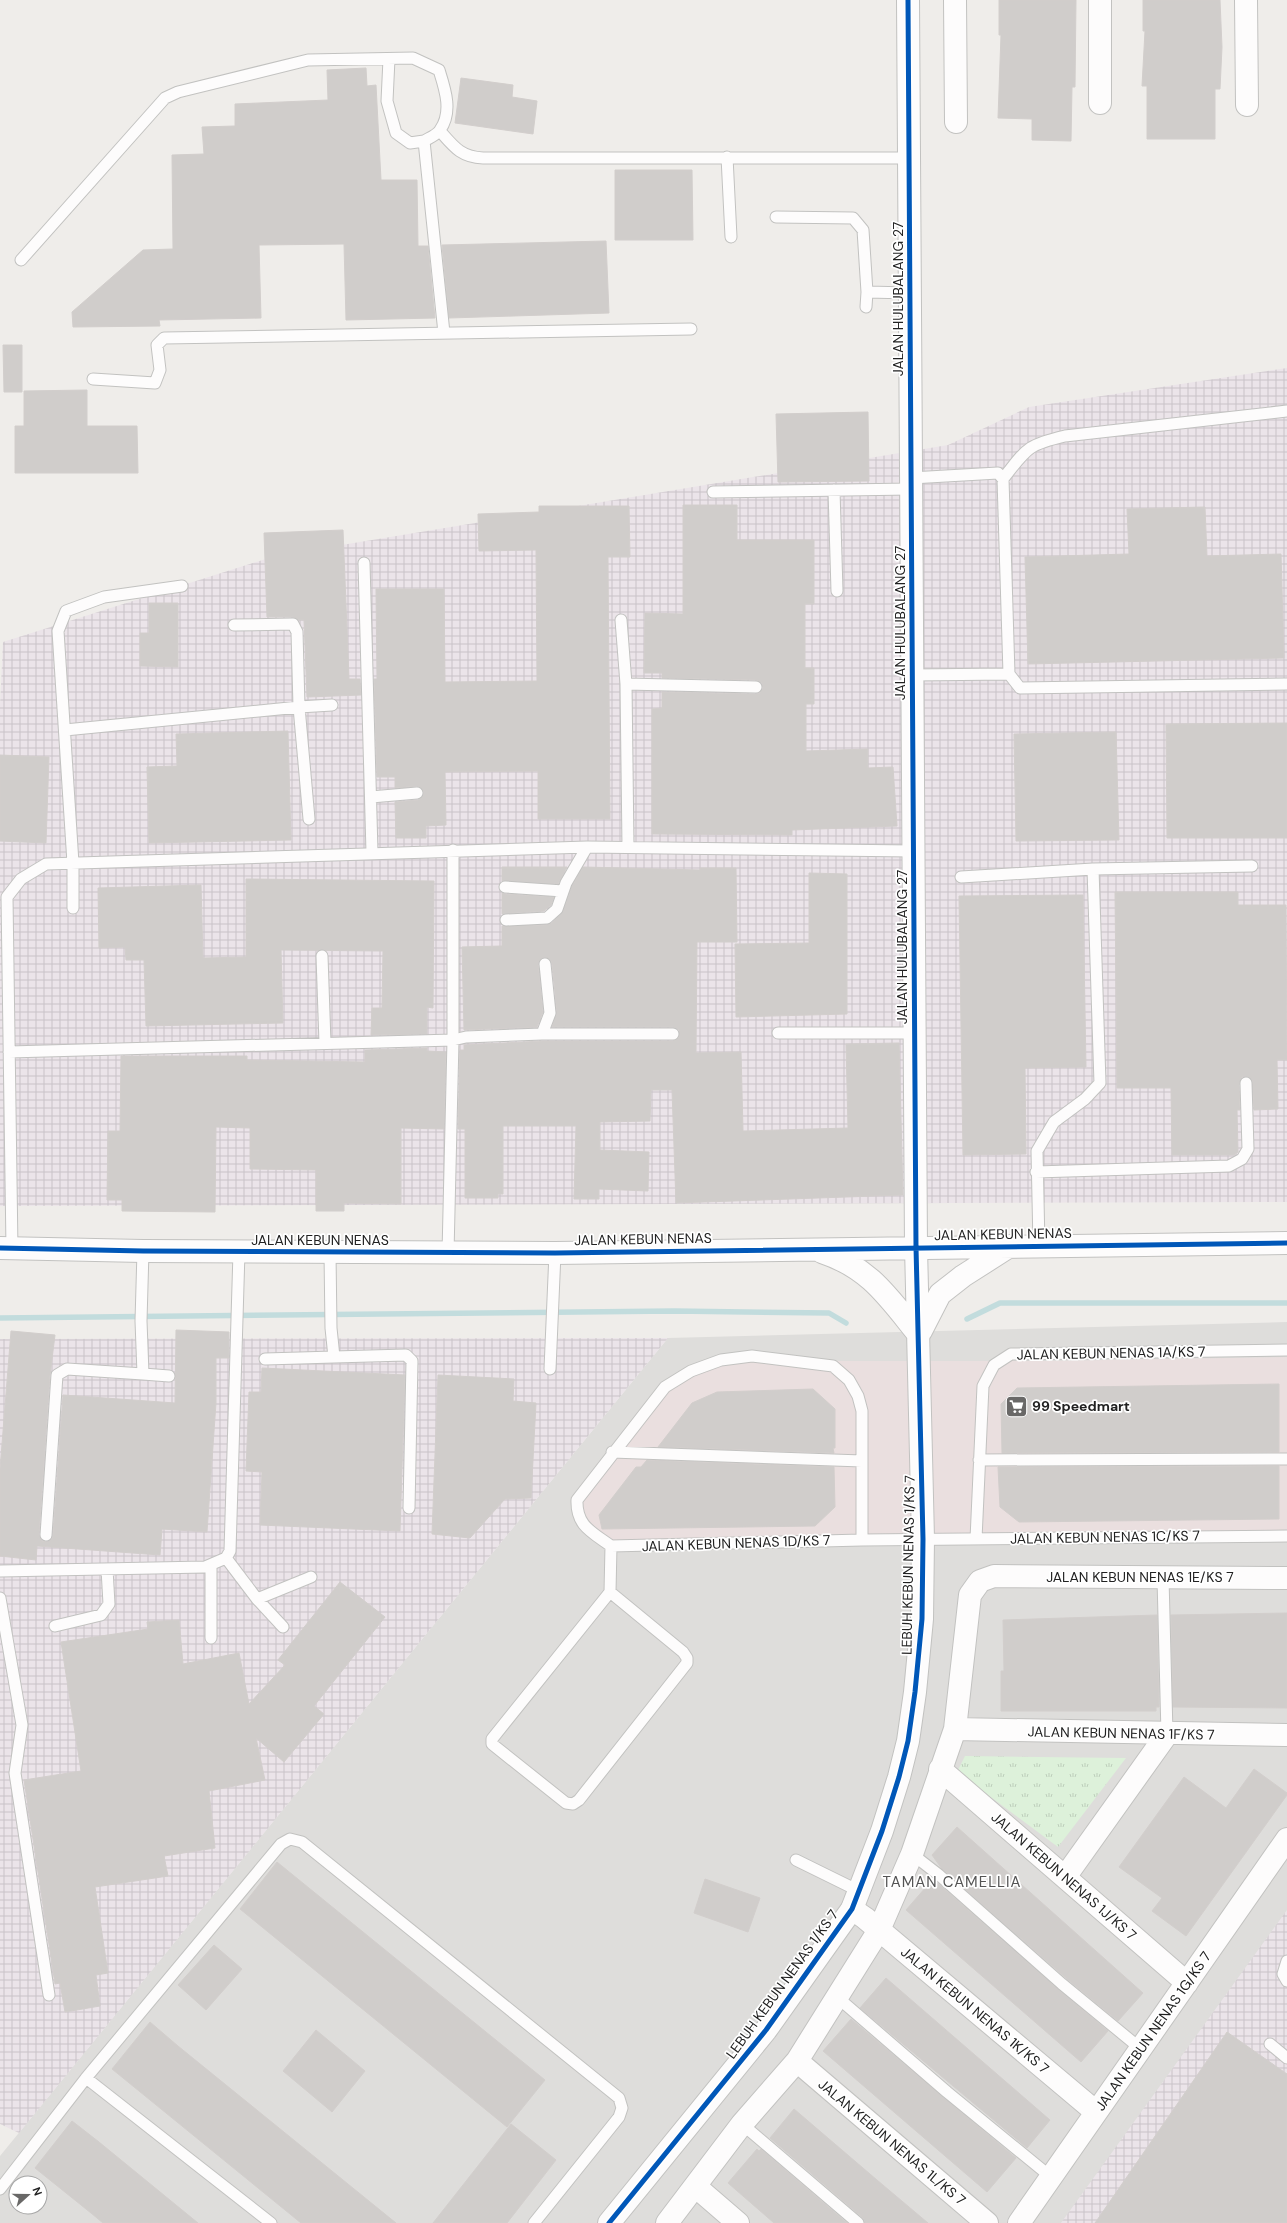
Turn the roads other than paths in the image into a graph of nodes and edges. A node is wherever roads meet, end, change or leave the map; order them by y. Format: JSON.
{"nodes":[{"id":1,"x":908,"y":0,"type":"edge"},
{"id":2,"x":955,"y":0,"type":"edge"},
{"id":3,"x":1100,"y":0,"type":"edge"},
{"id":4,"x":1246,"y":0,"type":"edge"},
{"id":5,"x":389,"y":59,"type":"junction"},
{"id":6,"x":1100,"y":103,"type":"dead end"},
{"id":7,"x":1247,"y":105,"type":"dead end"},
{"id":8,"x":956,"y":122,"type":"dead end"},
{"id":9,"x":440,"y":131,"type":"junction"},
{"id":10,"x":424,"y":141,"type":"junction"},
{"id":11,"x":727,"y":157,"type":"junction"},
{"id":12,"x":909,"y":158,"type":"junction"},
{"id":13,"x":776,"y":217,"type":"dead end"},
{"id":14,"x":731,"y":237,"type":"dead end"},
{"id":15,"x":21,"y":260,"type":"dead end"},
{"id":16,"x":867,"y":292,"type":"junction"},
{"id":17,"x":910,"y":293,"type":"junction"},
{"id":18,"x":866,"y":306,"type":"dead end"},
{"id":19,"x":691,"y":329,"type":"dead end"},
{"id":20,"x":444,"y":333,"type":"junction"},
{"id":21,"x":93,"y":379,"type":"dead end"},
{"id":22,"x":1287,"y":411,"type":"edge"},
{"id":23,"x":1003,"y":478,"type":"junction"},
{"id":24,"x":911,"y":484,"type":"junction"},
{"id":25,"x":834,"y":490,"type":"junction"},
{"id":26,"x":713,"y":492,"type":"dead end"},
{"id":27,"x":364,"y":563,"type":"dead end"},
{"id":28,"x":182,"y":586,"type":"dead end"},
{"id":29,"x":837,"y":591,"type":"dead end"},
{"id":30,"x":621,"y":620,"type":"dead end"},
{"id":31,"x":234,"y":625,"type":"dead end"},
{"id":32,"x":1009,"y":674,"type":"junction"},
{"id":33,"x":912,"y":675,"type":"junction"},
{"id":34,"x":626,"y":684,"type":"junction"},
{"id":35,"x":1287,"y":684,"type":"edge"},
{"id":36,"x":756,"y":687,"type":"dead end"},
{"id":37,"x":332,"y":705,"type":"dead end"},
{"id":38,"x":299,"y":707,"type":"junction"},
{"id":39,"x":65,"y":730,"type":"junction"},
{"id":40,"x":417,"y":793,"type":"dead end"},
{"id":41,"x":370,"y":796,"type":"junction"},
{"id":42,"x":309,"y":819,"type":"dead end"},
{"id":43,"x":587,"y":847,"type":"junction"},
{"id":44,"x":628,"y":847,"type":"junction"},
{"id":45,"x":453,"y":850,"type":"junction"},
{"id":46,"x":914,"y":851,"type":"junction"},
{"id":47,"x":372,"y":852,"type":"junction"},
{"id":48,"x":73,"y":863,"type":"junction"},
{"id":49,"x":1252,"y":866,"type":"dead end"},
{"id":50,"x":1093,"y":869,"type":"junction"},
{"id":51,"x":961,"y":877,"type":"dead end"},
{"id":52,"x":504,"y":887,"type":"dead end"},
{"id":53,"x":563,"y":891,"type":"junction"},
{"id":54,"x":73,"y":908,"type":"dead end"},
{"id":55,"x":506,"y":920,"type":"dead end"},
{"id":56,"x":322,"y":956,"type":"dead end"},
{"id":57,"x":545,"y":964,"type":"dead end"},
{"id":58,"x":778,"y":1033,"type":"dead end"},
{"id":59,"x":915,"y":1033,"type":"junction"},
{"id":60,"x":542,"y":1034,"type":"junction"},
{"id":61,"x":673,"y":1034,"type":"dead end"},
{"id":62,"x":453,"y":1040,"type":"junction"},
{"id":63,"x":325,"y":1043,"type":"junction"},
{"id":64,"x":9,"y":1052,"type":"junction"},
{"id":65,"x":1246,"y":1083,"type":"dead end"},
{"id":66,"x":1036,"y":1172,"type":"junction"},
{"id":67,"x":1287,"y":1243,"type":"edge"},
{"id":68,"x":1010,"y":1246,"type":"junction"},
{"id":69,"x":1039,"y":1246,"type":"junction"},
{"id":70,"x":916,"y":1247,"type":"junction"},
{"id":71,"x":6,"y":1248,"type":"edge"},
{"id":72,"x":814,"y":1249,"type":"junction"},
{"id":73,"x":143,"y":1251,"type":"junction"},
{"id":74,"x":239,"y":1252,"type":"junction"},
{"id":75,"x":330,"y":1253,"type":"junction"},
{"id":76,"x":448,"y":1253,"type":"junction"},
{"id":77,"x":555,"y":1253,"type":"junction"},
{"id":78,"x":918,"y":1323,"type":"junction"},
{"id":79,"x":1287,"y":1350,"type":"edge"},
{"id":80,"x":334,"y":1357,"type":"junction"},
{"id":81,"x":265,"y":1359,"type":"dead end"},
{"id":82,"x":550,"y":1369,"type":"dead end"},
{"id":83,"x":143,"y":1374,"type":"junction"},
{"id":84,"x":169,"y":1376,"type":"dead end"},
{"id":85,"x":612,"y":1452,"type":"junction"},
{"id":86,"x":1287,"y":1459,"type":"edge"},
{"id":87,"x":979,"y":1460,"type":"junction"},
{"id":88,"x":862,"y":1461,"type":"junction"},
{"id":89,"x":410,"y":1508,"type":"dead end"},
{"id":90,"x":46,"y":1535,"type":"dead end"},
{"id":91,"x":1287,"y":1536,"type":"edge"},
{"id":92,"x":923,"y":1539,"type":"junction"},
{"id":93,"x":976,"y":1539,"type":"junction"},
{"id":94,"x":862,"y":1540,"type":"junction"},
{"id":95,"x":611,"y":1546,"type":"junction"},
{"id":96,"x":226,"y":1558,"type":"junction"},
{"id":97,"x":211,"y":1566,"type":"junction"},
{"id":98,"x":107,"y":1569,"type":"junction"},
{"id":99,"x":0,"y":1571,"type":"edge"},
{"id":100,"x":311,"y":1577,"type":"dead end"},
{"id":101,"x":1163,"y":1578,"type":"junction"},
{"id":102,"x":1287,"y":1578,"type":"edge"},
{"id":103,"x":610,"y":1592,"type":"junction"},
{"id":104,"x":0,"y":1598,"type":"edge"},
{"id":105,"x":257,"y":1599,"type":"junction"},
{"id":106,"x":55,"y":1626,"type":"dead end"},
{"id":107,"x":282,"y":1627,"type":"dead end"},
{"id":108,"x":210,"y":1638,"type":"dead end"},
{"id":109,"x":954,"y":1729,"type":"junction"},
{"id":110,"x":1167,"y":1734,"type":"junction"},
{"id":111,"x":1287,"y":1735,"type":"edge"},
{"id":112,"x":940,"y":1769,"type":"junction"},
{"id":113,"x":1287,"y":1840,"type":"edge"},
{"id":114,"x":912,"y":1854,"type":"junction"},
{"id":115,"x":796,"y":1860,"type":"dead end"},
{"id":116,"x":1065,"y":1877,"type":"junction"},
{"id":117,"x":855,"y":1900,"type":"junction"},
{"id":118,"x":879,"y":1930,"type":"junction"},
{"id":119,"x":1287,"y":1961,"type":"edge"},
{"id":120,"x":1287,"y":1981,"type":"edge"},
{"id":121,"x":1187,"y":1983,"type":"junction"},
{"id":122,"x":49,"y":1994,"type":"dead end"},
{"id":123,"x":837,"y":1997,"type":"junction"},
{"id":124,"x":1270,"y":2044,"type":"dead end"},
{"id":125,"x":1141,"y":2048,"type":"junction"},
{"id":126,"x":1287,"y":2058,"type":"edge"},
{"id":127,"x":797,"y":2062,"type":"junction"},
{"id":128,"x":86,"y":2078,"type":"junction"},
{"id":129,"x":1096,"y":2112,"type":"junction"},
{"id":130,"x":742,"y":2124,"type":"junction"},
{"id":131,"x":1051,"y":2177,"type":"junction"},
{"id":132,"x":696,"y":2186,"type":"junction"},
{"id":133,"x":0,"y":2189,"type":"edge"},
{"id":134,"x":271,"y":2223,"type":"edge"},
{"id":135,"x":534,"y":2223,"type":"edge"},
{"id":136,"x":609,"y":2223,"type":"edge"},
{"id":137,"x":667,"y":2223,"type":"edge"},
{"id":138,"x":738,"y":2223,"type":"edge"},
{"id":139,"x":858,"y":2223,"type":"edge"},
{"id":140,"x":987,"y":2223,"type":"edge"},
{"id":141,"x":1019,"y":2223,"type":"edge"}],
"edges":[{"from":1,"to":12,"type":"street","name":"JALAN HULUBALANG 27"},
{"from":2,"to":8,"type":"street"},
{"from":3,"to":6,"type":"street"},
{"from":4,"to":7,"type":"street"},
{"from":5,"to":9,"type":"lane"},
{"from":5,"to":10,"type":"lane"},
{"from":5,"to":15,"type":"lane"},
{"from":9,"to":10,"type":"lane"},
{"from":9,"to":11,"type":"lane"},
{"from":10,"to":20,"type":"lane"},
{"from":11,"to":12,"type":"lane"},
{"from":11,"to":14,"type":"lane"},
{"from":12,"to":17,"type":"street","name":"JALAN HULUBALANG 27"},
{"from":13,"to":16,"type":"lane"},
{"from":16,"to":17,"type":"lane"},
{"from":16,"to":18,"type":"lane"},
{"from":17,"to":24,"type":"street","name":"JALAN HULUBALANG 27"},
{"from":19,"to":20,"type":"lane"},
{"from":20,"to":21,"type":"lane"},
{"from":22,"to":23,"type":"lane"},
{"from":23,"to":24,"type":"lane"},
{"from":23,"to":32,"type":"lane"},
{"from":24,"to":25,"type":"lane"},
{"from":24,"to":33,"type":"street","name":"JALAN HULUBALANG 27"},
{"from":25,"to":26,"type":"lane"},
{"from":25,"to":29,"type":"lane"},
{"from":27,"to":41,"type":"lane"},
{"from":28,"to":39,"type":"lane"},
{"from":30,"to":34,"type":"lane"},
{"from":31,"to":38,"type":"lane"},
{"from":32,"to":33,"type":"lane"},
{"from":32,"to":35,"type":"lane"},
{"from":33,"to":46,"type":"street","name":"JALAN HULUBALANG 27"},
{"from":34,"to":36,"type":"lane"},
{"from":34,"to":44,"type":"lane"},
{"from":37,"to":38,"type":"lane"},
{"from":38,"to":39,"type":"lane"},
{"from":38,"to":42,"type":"lane"},
{"from":39,"to":48,"type":"lane"},
{"from":40,"to":41,"type":"lane"},
{"from":41,"to":47,"type":"lane"},
{"from":43,"to":44,"type":"lane"},
{"from":43,"to":45,"type":"lane"},
{"from":43,"to":53,"type":"lane"},
{"from":44,"to":46,"type":"lane"},
{"from":45,"to":47,"type":"lane"},
{"from":45,"to":62,"type":"lane"},
{"from":46,"to":59,"type":"street","name":"JALAN HULUBALANG 27"},
{"from":47,"to":48,"type":"lane"},
{"from":48,"to":54,"type":"lane"},
{"from":48,"to":64,"type":"lane"},
{"from":49,"to":50,"type":"lane"},
{"from":50,"to":51,"type":"lane"},
{"from":50,"to":66,"type":"lane"},
{"from":52,"to":53,"type":"lane"},
{"from":53,"to":55,"type":"lane"},
{"from":56,"to":63,"type":"lane"},
{"from":57,"to":60,"type":"lane"},
{"from":58,"to":59,"type":"lane"},
{"from":59,"to":70,"type":"street","name":"JALAN HULUBALANG 27"},
{"from":60,"to":61,"type":"lane"},
{"from":60,"to":62,"type":"lane"},
{"from":62,"to":63,"type":"lane"},
{"from":62,"to":76,"type":"lane"},
{"from":63,"to":64,"type":"lane"},
{"from":64,"to":71,"type":"lane"},
{"from":65,"to":66,"type":"lane"},
{"from":66,"to":69,"type":"lane"},
{"from":67,"to":69,"type":"street","name":"JALAN KEBUN NENAS"},
{"from":68,"to":69,"type":"street","name":"JALAN KEBUN NENAS"},
{"from":68,"to":70,"type":"street","name":"JALAN KEBUN NENAS"},
{"from":68,"to":78,"type":"street"},
{"from":70,"to":72,"type":"street","name":"JALAN KEBUN NENAS"},
{"from":70,"to":78,"type":"street","name":"LEBUH KEBUN NENAS 1/KS 7"},
{"from":71,"to":73,"type":"street","name":"JALAN KEBUN NENAS"},
{"from":72,"to":77,"type":"street","name":"JALAN KEBUN NENAS"},
{"from":72,"to":78,"type":"street"},
{"from":73,"to":74,"type":"street","name":"JALAN KEBUN NENAS"},
{"from":73,"to":83,"type":"lane"},
{"from":74,"to":75,"type":"street","name":"JALAN KEBUN NENAS"},
{"from":74,"to":96,"type":"lane"},
{"from":75,"to":76,"type":"street","name":"JALAN KEBUN NENAS"},
{"from":75,"to":80,"type":"lane"},
{"from":76,"to":77,"type":"street","name":"JALAN KEBUN NENAS"},
{"from":77,"to":82,"type":"lane"},
{"from":78,"to":92,"type":"street","name":"LEBUH KEBUN NENAS 1/KS 7"},
{"from":79,"to":87,"type":"lane","name":"JALAN KEBUN NENAS 1A/KS 7"},
{"from":80,"to":81,"type":"lane"},
{"from":80,"to":89,"type":"lane"},
{"from":83,"to":84,"type":"lane"},
{"from":83,"to":90,"type":"lane"},
{"from":85,"to":88,"type":"lane"},
{"from":85,"to":88,"type":"lane"},
{"from":85,"to":95,"type":"lane"},
{"from":86,"to":87,"type":"lane"},
{"from":87,"to":93,"type":"lane","name":"JALAN KEBUN NENAS 1A/KS 7"},
{"from":88,"to":94,"type":"lane"},
{"from":91,"to":93,"type":"lane","name":"JALAN KEBUN NENAS 1C/KS 7"},
{"from":92,"to":93,"type":"lane","name":"JALAN KEBUN NENAS 1C/KS 7"},
{"from":92,"to":94,"type":"lane","name":"JALAN KEBUN NENAS 1D/KS 7"},
{"from":92,"to":117,"type":"street","name":"LEBUH KEBUN NENAS 1/KS 7"},
{"from":94,"to":95,"type":"lane","name":"JALAN KEBUN NENAS 1D/KS 7"},
{"from":95,"to":103,"type":"lane"},
{"from":96,"to":97,"type":"lane"},
{"from":96,"to":105,"type":"lane"},
{"from":97,"to":98,"type":"lane"},
{"from":97,"to":108,"type":"lane"},
{"from":98,"to":99,"type":"lane"},
{"from":98,"to":106,"type":"lane"},
{"from":100,"to":105,"type":"lane"},
{"from":101,"to":102,"type":"street","name":"JALAN KEBUN NENAS 1E/KS 7"},
{"from":101,"to":109,"type":"street","name":"JALAN KEBUN NENAS 1E/KS 7"},
{"from":101,"to":110,"type":"lane"},
{"from":103,"to":103,"type":"lane"},
{"from":104,"to":122,"type":"lane"},
{"from":105,"to":107,"type":"lane"},
{"from":109,"to":110,"type":"street","name":"JALAN KEBUN NENAS 1F/KS 7"},
{"from":109,"to":112,"type":"street"},
{"from":110,"to":111,"type":"street","name":"JALAN KEBUN NENAS 1F/KS 7"},
{"from":110,"to":116,"type":"street"},
{"from":112,"to":114,"type":"street"},
{"from":112,"to":116,"type":"street","name":"JALAN KEBUN NENAS 1J/KS 7"},
{"from":113,"to":121,"type":"street","name":"JALAN KEBUN NENAS 1G/KS 7"},
{"from":114,"to":118,"type":"street"},
{"from":114,"to":125,"type":"lane"},
{"from":115,"to":117,"type":"lane"},
{"from":116,"to":121,"type":"street","name":"JALAN KEBUN NENAS 1J/KS 7"},
{"from":117,"to":118,"type":"street","name":"JALAN KEBUN NENAS 1K/KS 7"},
{"from":117,"to":136,"type":"street","name":"LEBUH KEBUN NENAS 1/KS 7"},
{"from":118,"to":123,"type":"street"},
{"from":118,"to":129,"type":"street","name":"JALAN KEBUN NENAS 1K/KS 7"},
{"from":119,"to":120,"type":"lane"},
{"from":121,"to":125,"type":"street","name":"JALAN KEBUN NENAS 1G/KS 7"},
{"from":123,"to":127,"type":"street"},
{"from":123,"to":131,"type":"lane"},
{"from":124,"to":126,"type":"lane"},
{"from":125,"to":129,"type":"street","name":"JALAN KEBUN NENAS 1G/KS 7"},
{"from":127,"to":130,"type":"street"},
{"from":127,"to":140,"type":"street","name":"JALAN KEBUN NENAS 1L/KS 7"},
{"from":128,"to":133,"type":"lane"},
{"from":128,"to":134,"type":"lane"},
{"from":128,"to":135,"type":"lane"},
{"from":129,"to":131,"type":"street","name":"JALAN KEBUN NENAS 1G/KS 7"},
{"from":130,"to":132,"type":"street"},
{"from":130,"to":139,"type":"lane"},
{"from":131,"to":141,"type":"street","name":"JALAN KEBUN NENAS 1G/KS 7"},
{"from":132,"to":137,"type":"street"},
{"from":132,"to":138,"type":"street"}]}
